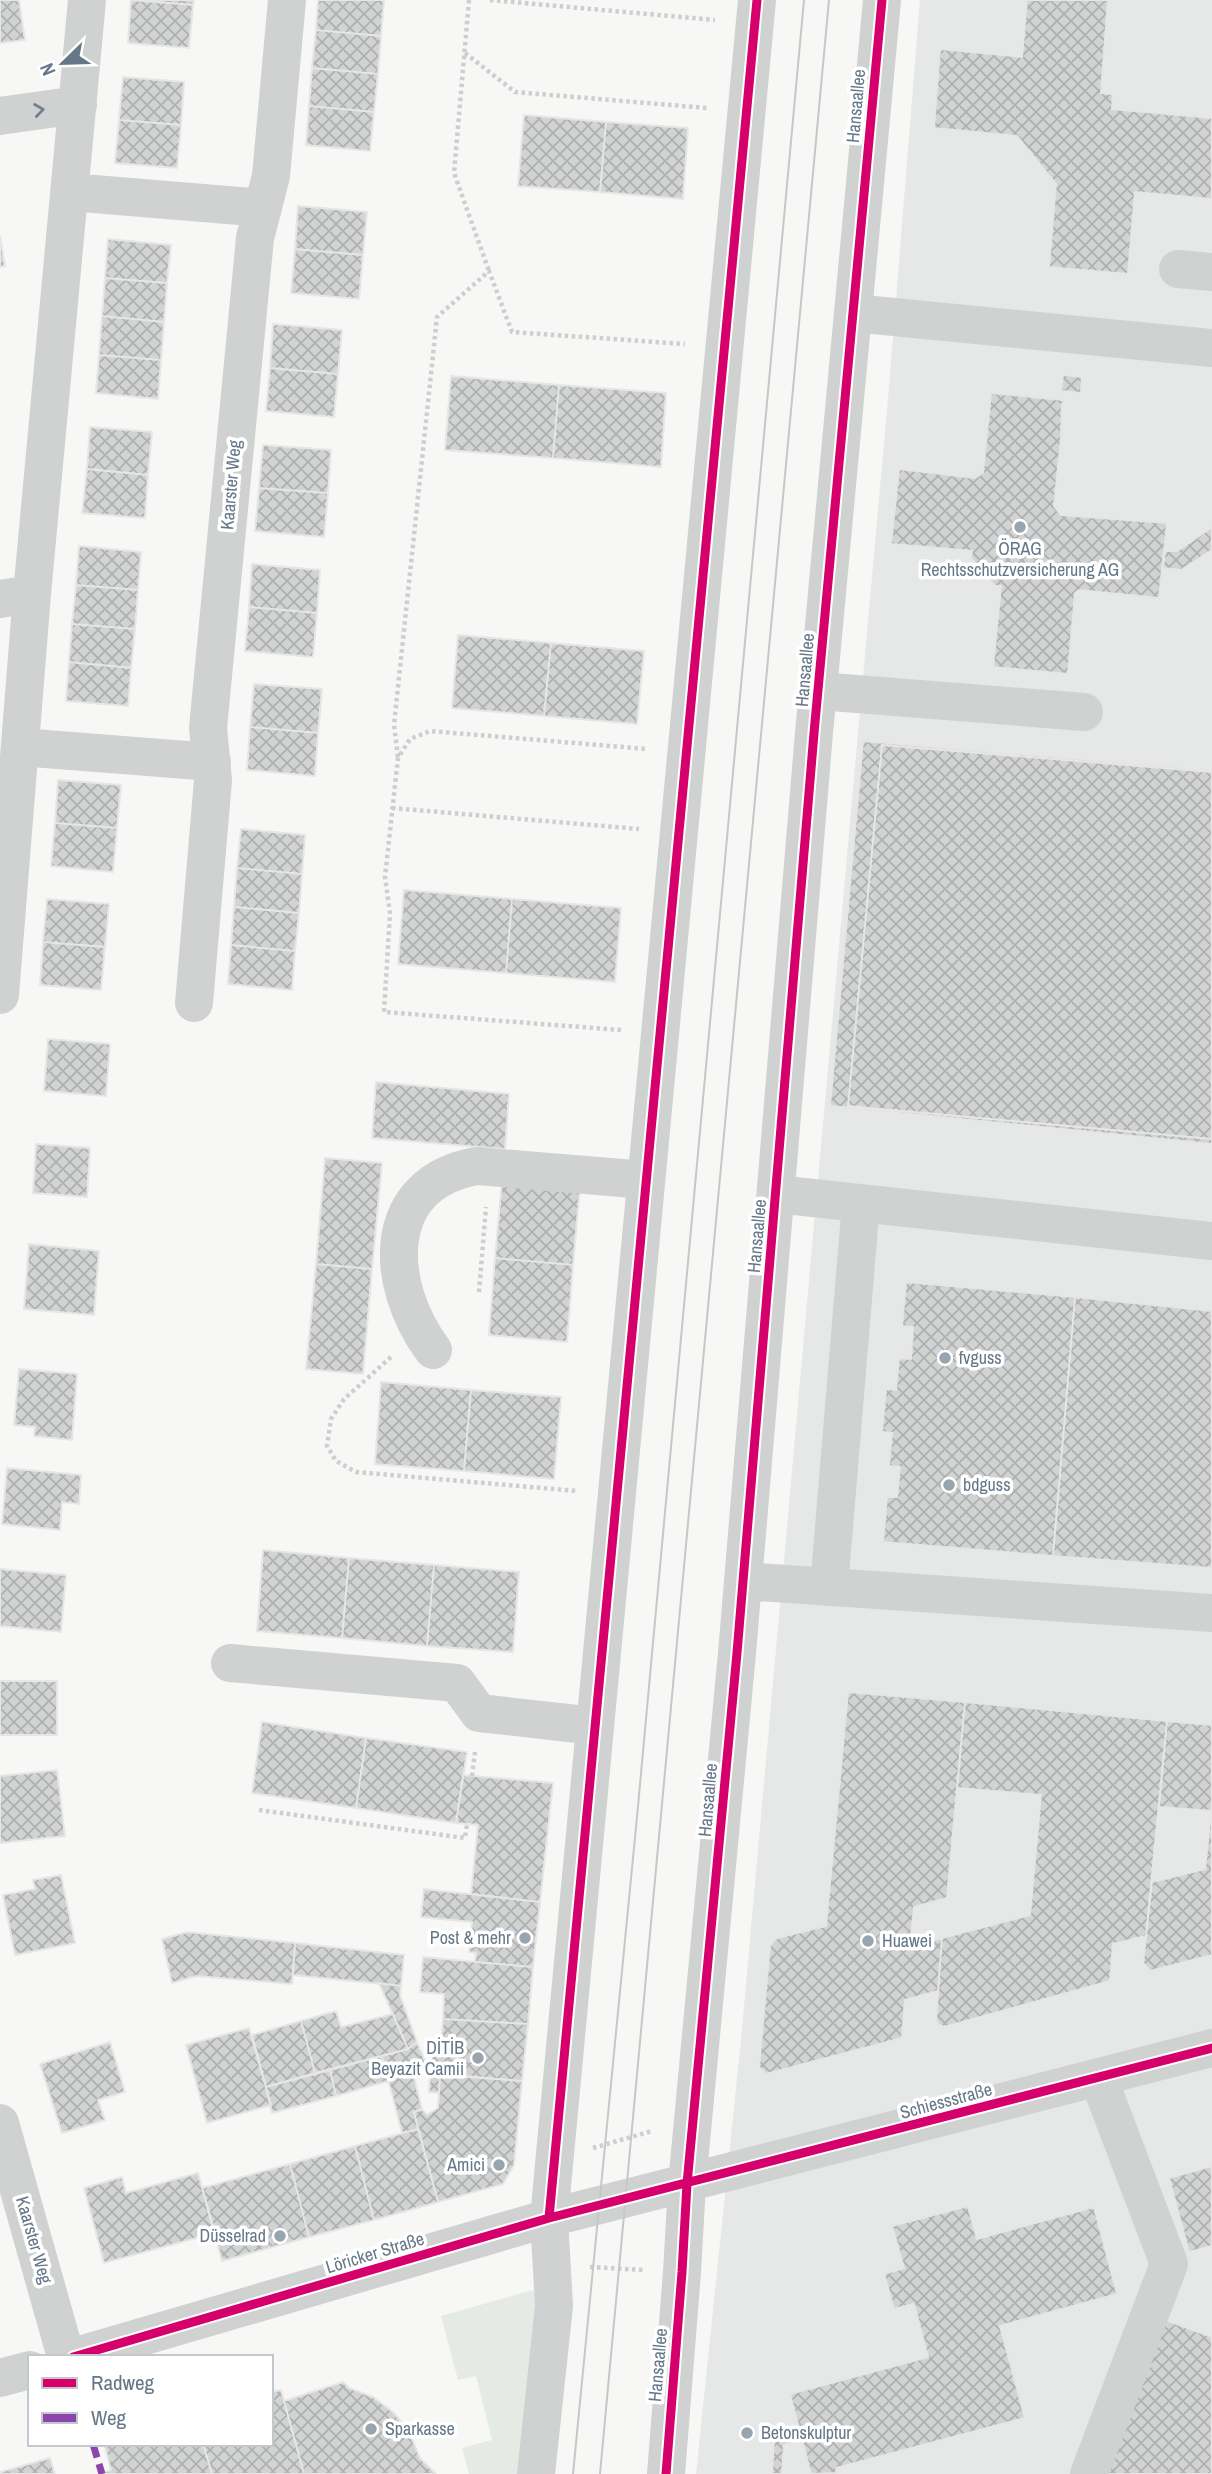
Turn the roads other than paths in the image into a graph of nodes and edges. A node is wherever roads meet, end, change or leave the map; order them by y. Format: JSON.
{"nodes":[{"id":1,"x":87,"y":0,"type":"edge"},
{"id":2,"x":287,"y":0,"type":"edge"},
{"id":3,"x":882,"y":0,"type":"edge"},
{"id":4,"x":755,"y":12,"type":"edge"},
{"id":5,"x":78,"y":105,"type":"junction"},
{"id":6,"x":0,"y":116,"type":"edge"},
{"id":7,"x":70,"y":192,"type":"junction"},
{"id":8,"x":263,"y":208,"type":"junction"},
{"id":9,"x":853,"y":313,"type":"junction"},
{"id":10,"x":1212,"y":348,"type":"edge"},
{"id":11,"x":16,"y":597,"type":"edge"},
{"id":12,"x":819,"y":691,"type":"junction"},
{"id":13,"x":1084,"y":712,"type":"dead end"},
{"id":14,"x":20,"y":747,"type":"junction"},
{"id":15,"x":212,"y":762,"type":"junction"},
{"id":16,"x":0,"y":996,"type":"edge"},
{"id":17,"x":194,"y":1003,"type":"dead end"},
{"id":18,"x":646,"y":1180,"type":"junction"},
{"id":19,"x":776,"y":1194,"type":"junction"},
{"id":20,"x":861,"y":1203,"type":"junction"},
{"id":21,"x":1212,"y":1241,"type":"edge"},
{"id":22,"x":427,"y":1342,"type":"road end"},
{"id":23,"x":743,"y":1581,"type":"junction"},
{"id":24,"x":829,"y":1587,"type":"junction"},
{"id":25,"x":1212,"y":1613,"type":"edge"},
{"id":26,"x":230,"y":1663,"type":"dead end"},
{"id":27,"x":595,"y":1726,"type":"junction"},
{"id":28,"x":1212,"y":2048,"type":"edge"},
{"id":29,"x":1098,"y":2077,"type":"junction"},
{"id":30,"x":0,"y":2123,"type":"edge"},
{"id":31,"x":687,"y":2184,"type":"junction"},
{"id":32,"x":549,"y":2218,"type":"junction"},
{"id":33,"x":65,"y":2355,"type":"edge"},
{"id":34,"x":81,"y":2355,"type":"edge"},
{"id":35,"x":28,"y":2371,"type":"edge"},
{"id":36,"x":0,"y":2378,"type":"edge"},
{"id":37,"x":536,"y":2474,"type":"edge"},
{"id":38,"x":666,"y":2474,"type":"edge"},
{"id":39,"x":1089,"y":2474,"type":"edge"}],
"edges":[{"from":1,"to":5,"type":"street"},
{"from":2,"to":8,"type":"street","name":"Kaarster Weg"},
{"from":3,"to":9,"type":"street","name":"Hansaallee"},
{"from":4,"to":18,"type":"street"},
{"from":6,"to":5,"type":"street","one_way":true},
{"from":5,"to":7,"type":"street"},
{"from":7,"to":8,"type":"street"},
{"from":7,"to":11,"type":"street"},
{"from":8,"to":15,"type":"street","name":"Kaarster Weg"},
{"from":9,"to":10,"type":"street"},
{"from":9,"to":12,"type":"street","name":"Hansaallee"},
{"from":11,"to":14,"type":"street"},
{"from":12,"to":13,"type":"street"},
{"from":12,"to":19,"type":"street","name":"Hansaallee"},
{"from":14,"to":15,"type":"street"},
{"from":14,"to":16,"type":"street"},
{"from":15,"to":17,"type":"street","name":"Kaarster Weg"},
{"from":18,"to":22,"type":"street"},
{"from":18,"to":27,"type":"street"},
{"from":19,"to":20,"type":"street"},
{"from":19,"to":23,"type":"street","name":"Hansaallee"},
{"from":20,"to":21,"type":"street"},
{"from":20,"to":24,"type":"street"},
{"from":23,"to":24,"type":"street"},
{"from":23,"to":31,"type":"street","name":"Hansaallee"},
{"from":24,"to":25,"type":"street"},
{"from":26,"to":27,"type":"street"},
{"from":27,"to":32,"type":"street"},
{"from":28,"to":29,"type":"street","name":"Schiessstraße"},
{"from":29,"to":31,"type":"street","name":"Schiessstraße"},
{"from":29,"to":39,"type":"street"},
{"from":30,"to":33,"type":"street","name":"Kaarster Weg"},
{"from":31,"to":32,"type":"street","name":"Löricker Straße"},
{"from":31,"to":38,"type":"street","name":"Hansaallee"},
{"from":32,"to":34,"type":"street","name":"Löricker Straße"},
{"from":32,"to":37,"type":"street"},
{"from":35,"to":36,"type":"street"}]}
